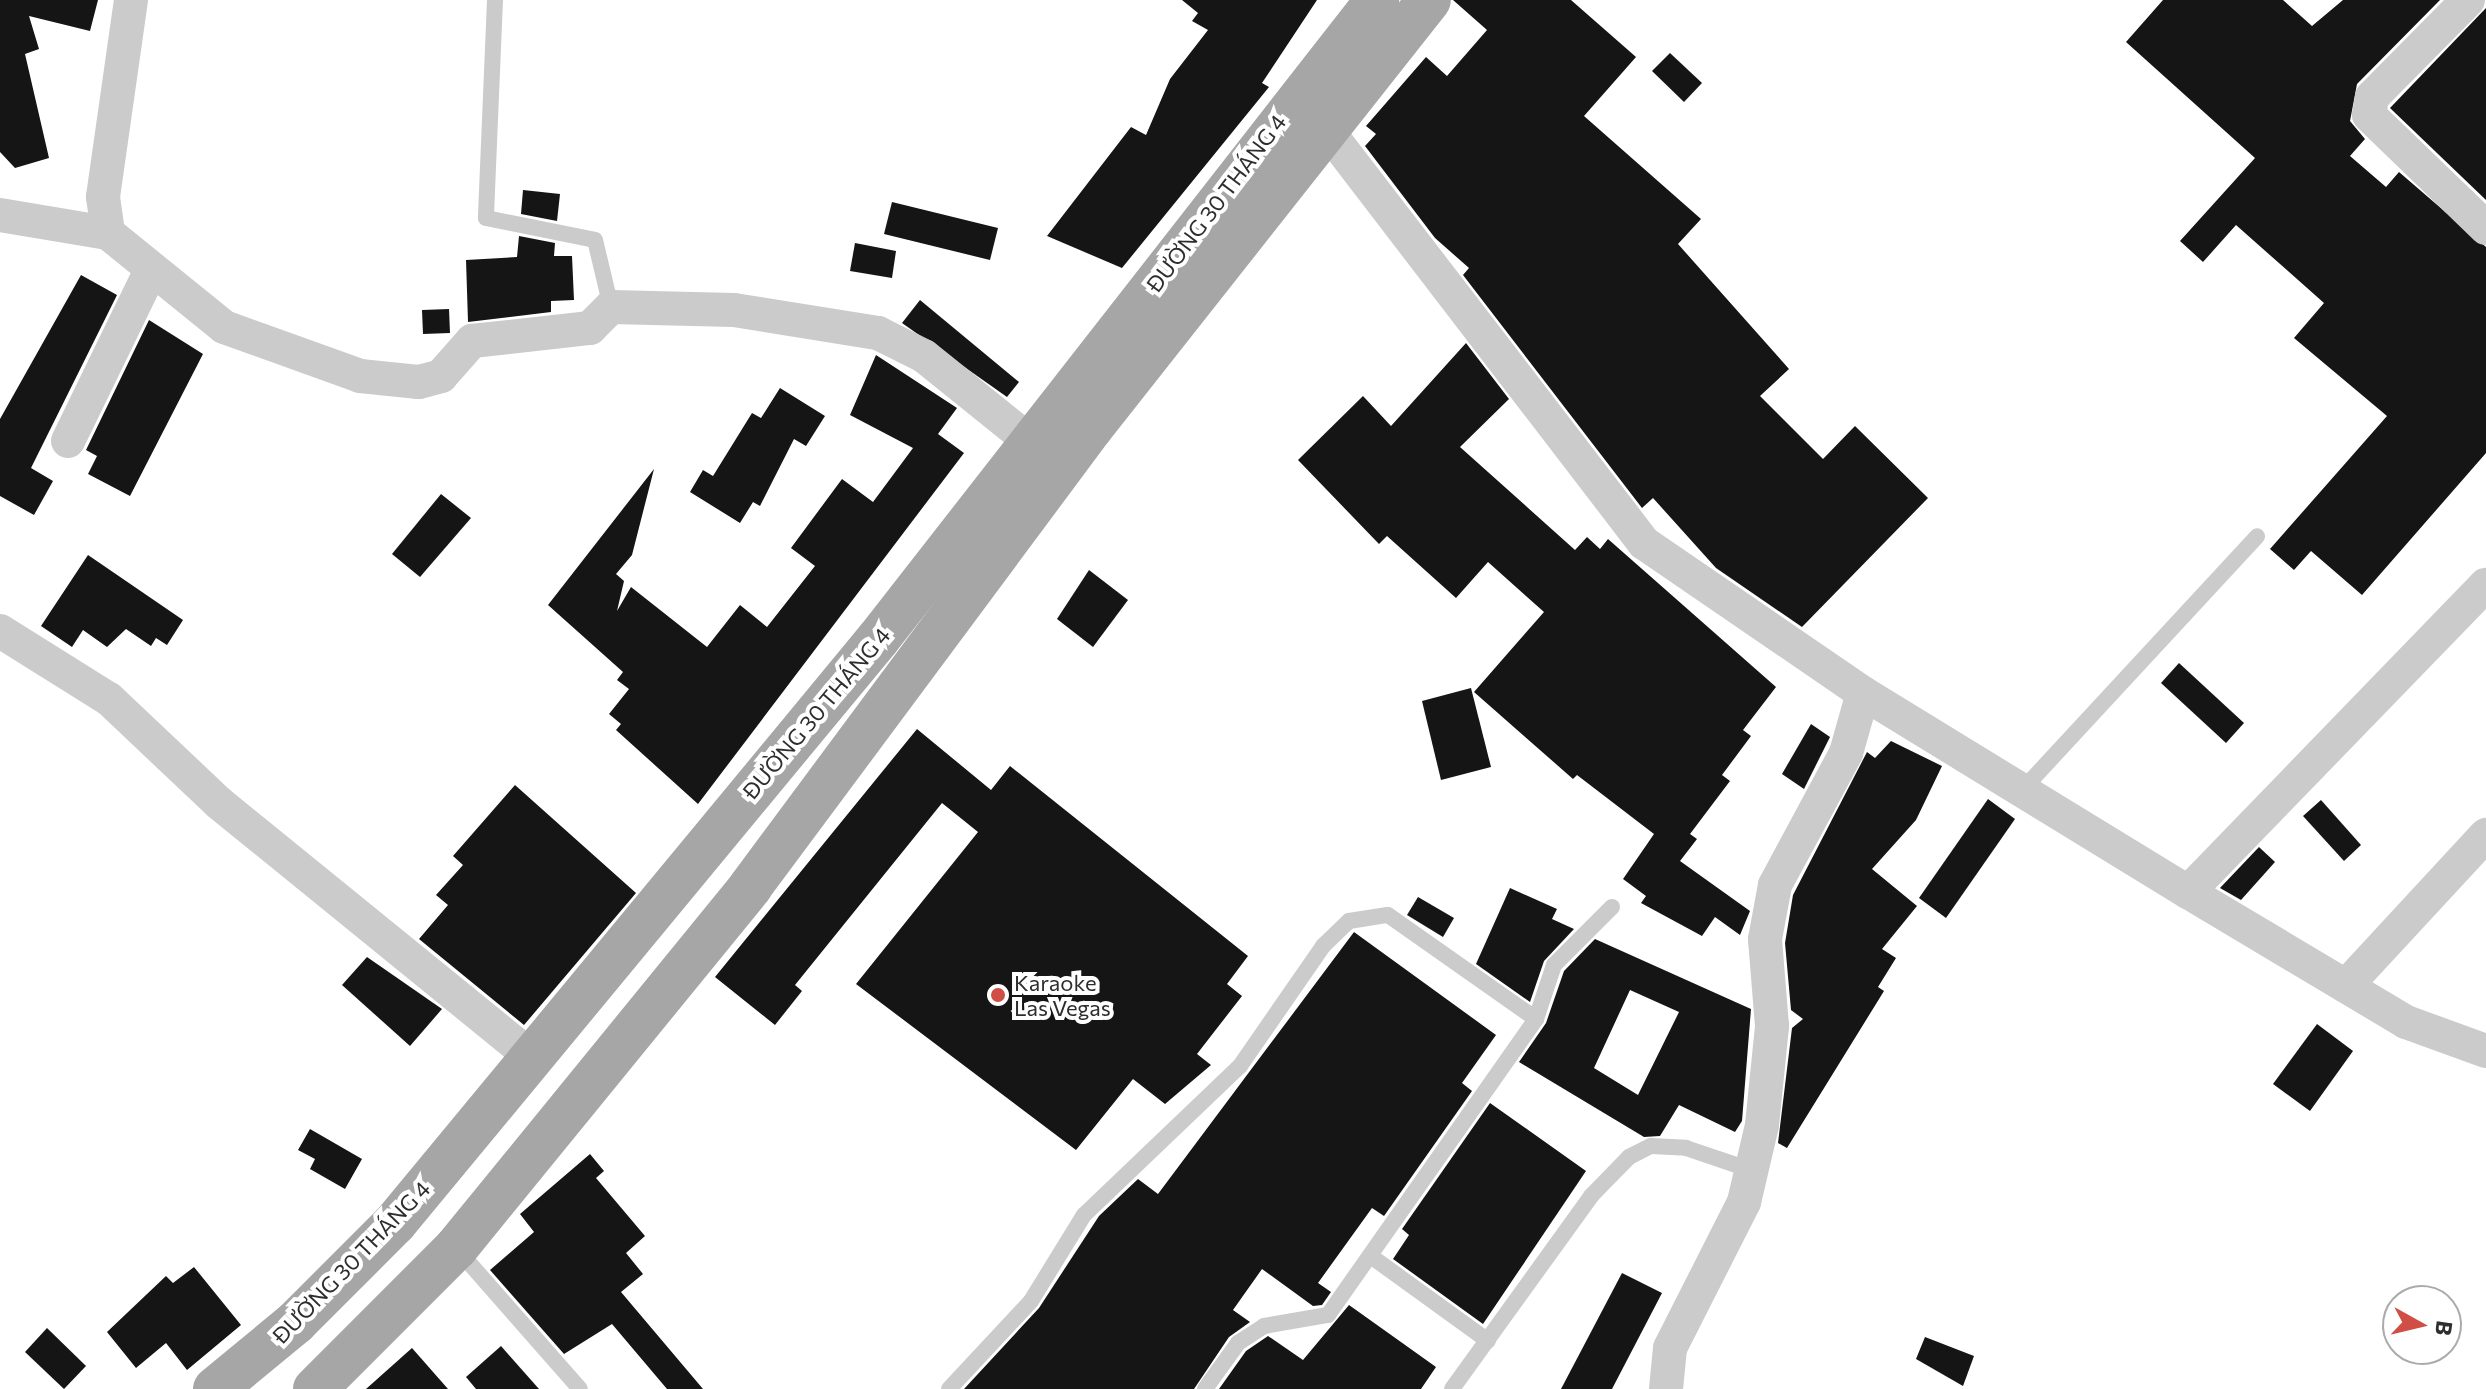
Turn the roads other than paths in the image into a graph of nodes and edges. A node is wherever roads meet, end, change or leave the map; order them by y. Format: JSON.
{"nodes":[{"id":1,"x":131,"y":0,"type":"edge"},
{"id":2,"x":495,"y":0,"type":"edge"},
{"id":3,"x":1377,"y":0,"type":"edge"},
{"id":4,"x":1429,"y":0,"type":"edge"},
{"id":5,"x":2468,"y":0,"type":"edge"},
{"id":6,"x":1291,"y":103,"type":"junction"},
{"id":7,"x":1327,"y":130,"type":"junction"},
{"id":8,"x":0,"y":215,"type":"edge"},
{"id":9,"x":2486,"y":228,"type":"edge"},
{"id":10,"x":108,"y":233,"type":"junction"},
{"id":11,"x":151,"y":270,"type":"junction"},
{"id":12,"x":611,"y":307,"type":"junction"},
{"id":13,"x":68,"y":441,"type":"dead end"},
{"id":14,"x":1031,"y":442,"type":"junction"},
{"id":15,"x":2257,"y":536,"type":"dead end"},
{"id":16,"x":2486,"y":585,"type":"edge"},
{"id":17,"x":0,"y":631,"type":"edge"},
{"id":18,"x":1863,"y":693,"type":"junction"},
{"id":19,"x":2024,"y":788,"type":"junction"},
{"id":20,"x":2486,"y":835,"type":"edge"},
{"id":21,"x":707,"y":842,"type":"junction"},
{"id":22,"x":750,"y":887,"type":"junction"},
{"id":23,"x":2188,"y":892,"type":"junction"},
{"id":24,"x":1612,"y":907,"type":"dead end"},
{"id":25,"x":2346,"y":986,"type":"junction"},
{"id":26,"x":1536,"y":1019,"type":"junction"},
{"id":27,"x":2486,"y":1051,"type":"edge"},
{"id":28,"x":532,"y":1057,"type":"junction"},
{"id":29,"x":1751,"y":1170,"type":"junction"},
{"id":30,"x":456,"y":1248,"type":"junction"},
{"id":31,"x":1372,"y":1257,"type":"junction"},
{"id":32,"x":1488,"y":1341,"type":"junction"},
{"id":33,"x":215,"y":1389,"type":"edge"},
{"id":34,"x":315,"y":1389,"type":"edge"},
{"id":35,"x":580,"y":1389,"type":"edge"},
{"id":36,"x":949,"y":1389,"type":"edge"},
{"id":37,"x":1205,"y":1389,"type":"edge"},
{"id":38,"x":1452,"y":1389,"type":"edge"},
{"id":39,"x":1666,"y":1389,"type":"edge"}],
"edges":[{"from":1,"to":10,"type":"street"},
{"from":2,"to":12,"type":"lane"},
{"from":3,"to":6,"type":"main road","name":"ĐƯỜNG 30 THÁNG 4"},
{"from":4,"to":7,"type":"main road","name":"ĐƯỜNG 30 THÁNG 4"},
{"from":5,"to":9,"type":"street"},
{"from":6,"to":7,"type":"main road"},
{"from":6,"to":14,"type":"main road","name":"ĐƯỜNG 30 THÁNG 4"},
{"from":7,"to":18,"type":"street"},
{"from":7,"to":22,"type":"main road","name":"ĐƯỜNG 30 THÁNG 4"},
{"from":8,"to":10,"type":"street"},
{"from":10,"to":11,"type":"street"},
{"from":11,"to":12,"type":"street"},
{"from":11,"to":13,"type":"street"},
{"from":12,"to":14,"type":"street"},
{"from":14,"to":21,"type":"main road","name":"ĐƯỜNG 30 THÁNG 4"},
{"from":15,"to":19,"type":"lane"},
{"from":16,"to":23,"type":"street"},
{"from":17,"to":28,"type":"street"},
{"from":18,"to":19,"type":"street"},
{"from":18,"to":29,"type":"street"},
{"from":19,"to":23,"type":"street"},
{"from":20,"to":25,"type":"street"},
{"from":21,"to":22,"type":"main road"},
{"from":21,"to":28,"type":"main road","name":"ĐƯỜNG 30 THÁNG 4"},
{"from":22,"to":30,"type":"main road","name":"ĐƯỜNG 30 THÁNG 4"},
{"from":23,"to":25,"type":"street"},
{"from":24,"to":26,"type":"lane"},
{"from":25,"to":27,"type":"street"},
{"from":26,"to":31,"type":"lane"},
{"from":26,"to":36,"type":"lane"},
{"from":28,"to":33,"type":"main road","name":"ĐƯỜNG 30 THÁNG 4"},
{"from":29,"to":32,"type":"lane"},
{"from":29,"to":39,"type":"street"},
{"from":30,"to":34,"type":"main road","name":"ĐƯỜNG 30 THÁNG 4"},
{"from":30,"to":35,"type":"lane"},
{"from":31,"to":32,"type":"lane"},
{"from":31,"to":37,"type":"lane"},
{"from":32,"to":38,"type":"lane"}]}
